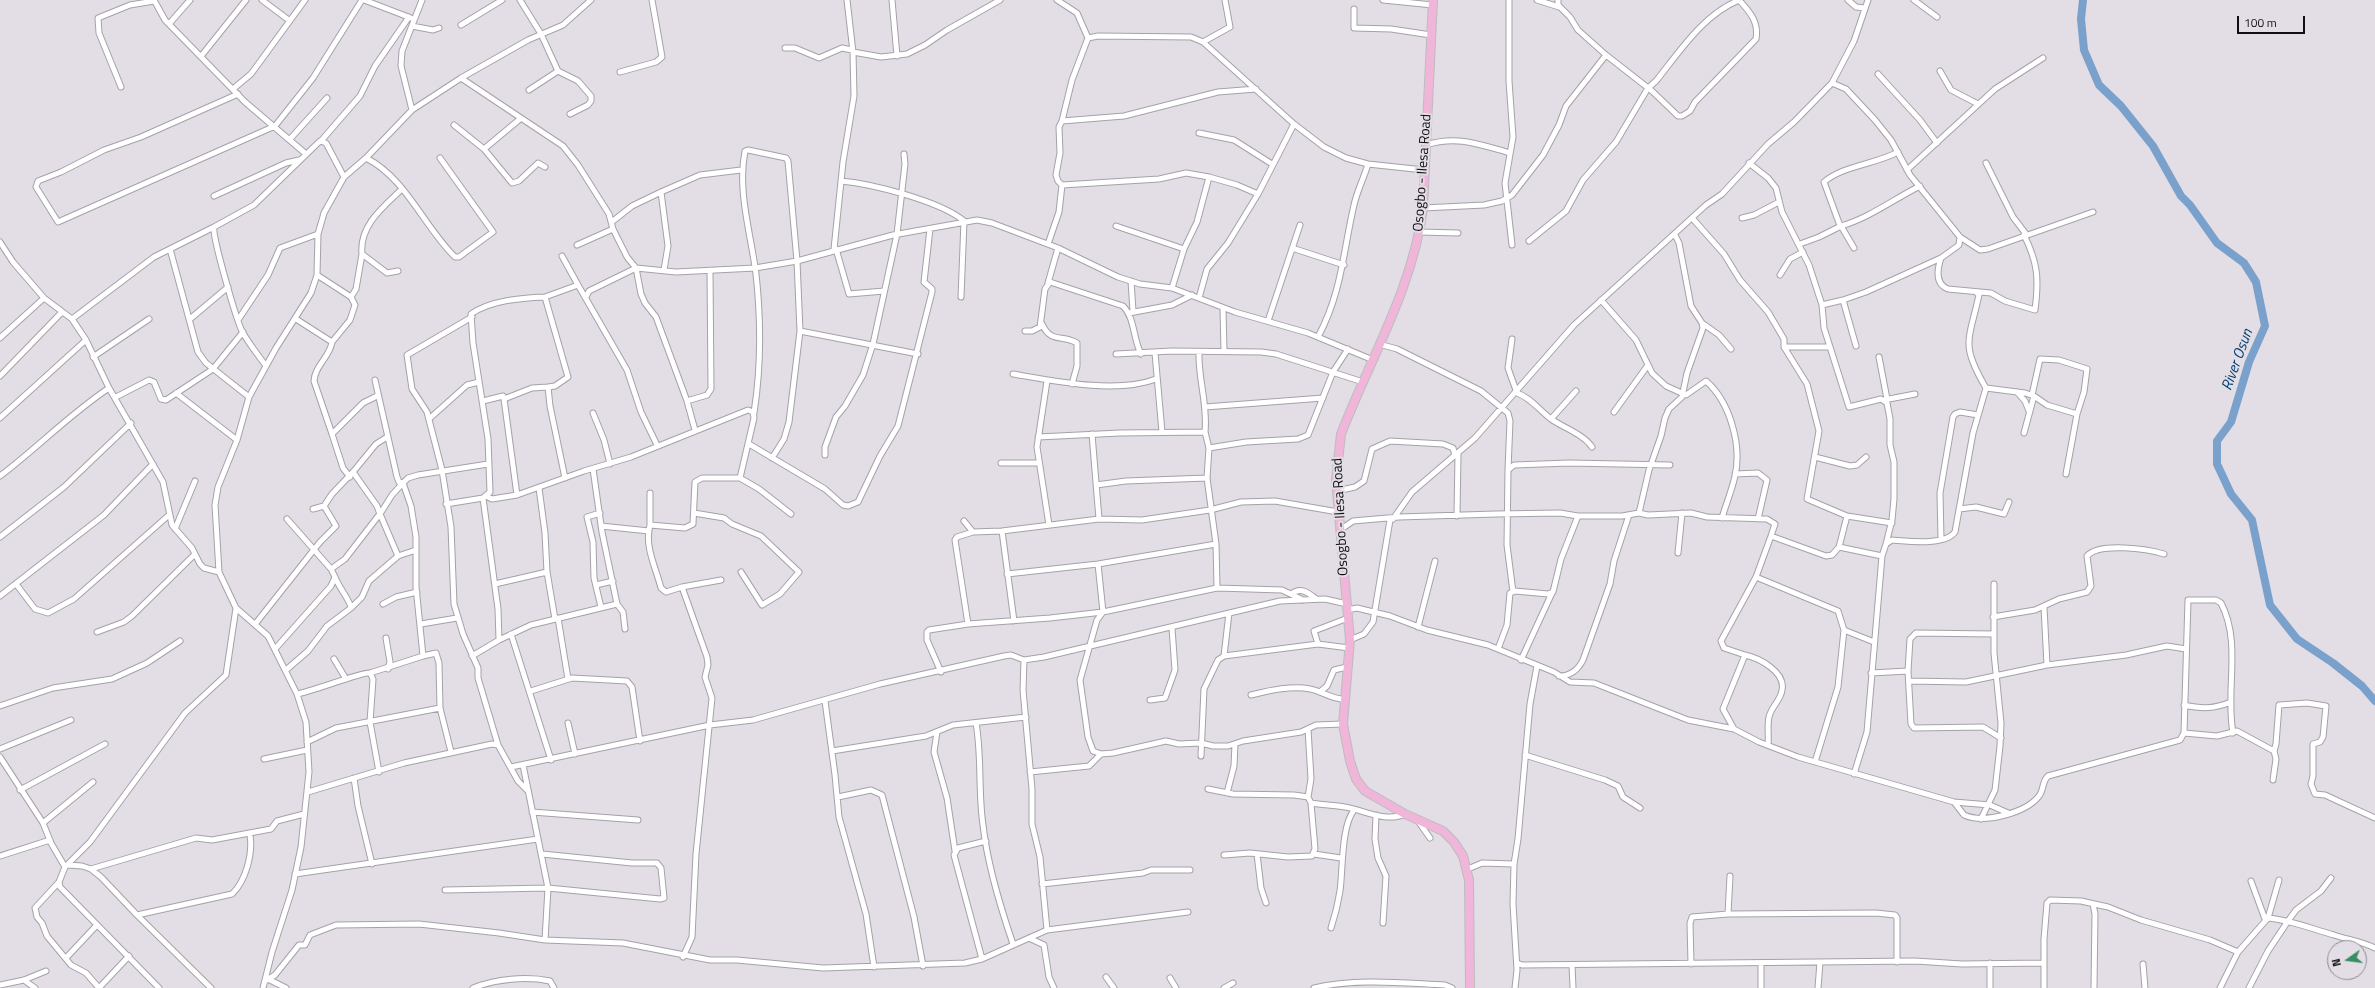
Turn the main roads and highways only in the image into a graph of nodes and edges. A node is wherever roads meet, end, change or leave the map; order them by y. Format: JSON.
{"nodes":[{"id":1,"x":1433,"y":3,"type":"edge"},
{"id":2,"x":1470,"y":988,"type":"edge"}],
"edges":[{"from":1,"to":2,"type":"main road","name":"Osogbo - Ilesa Road"}]}
